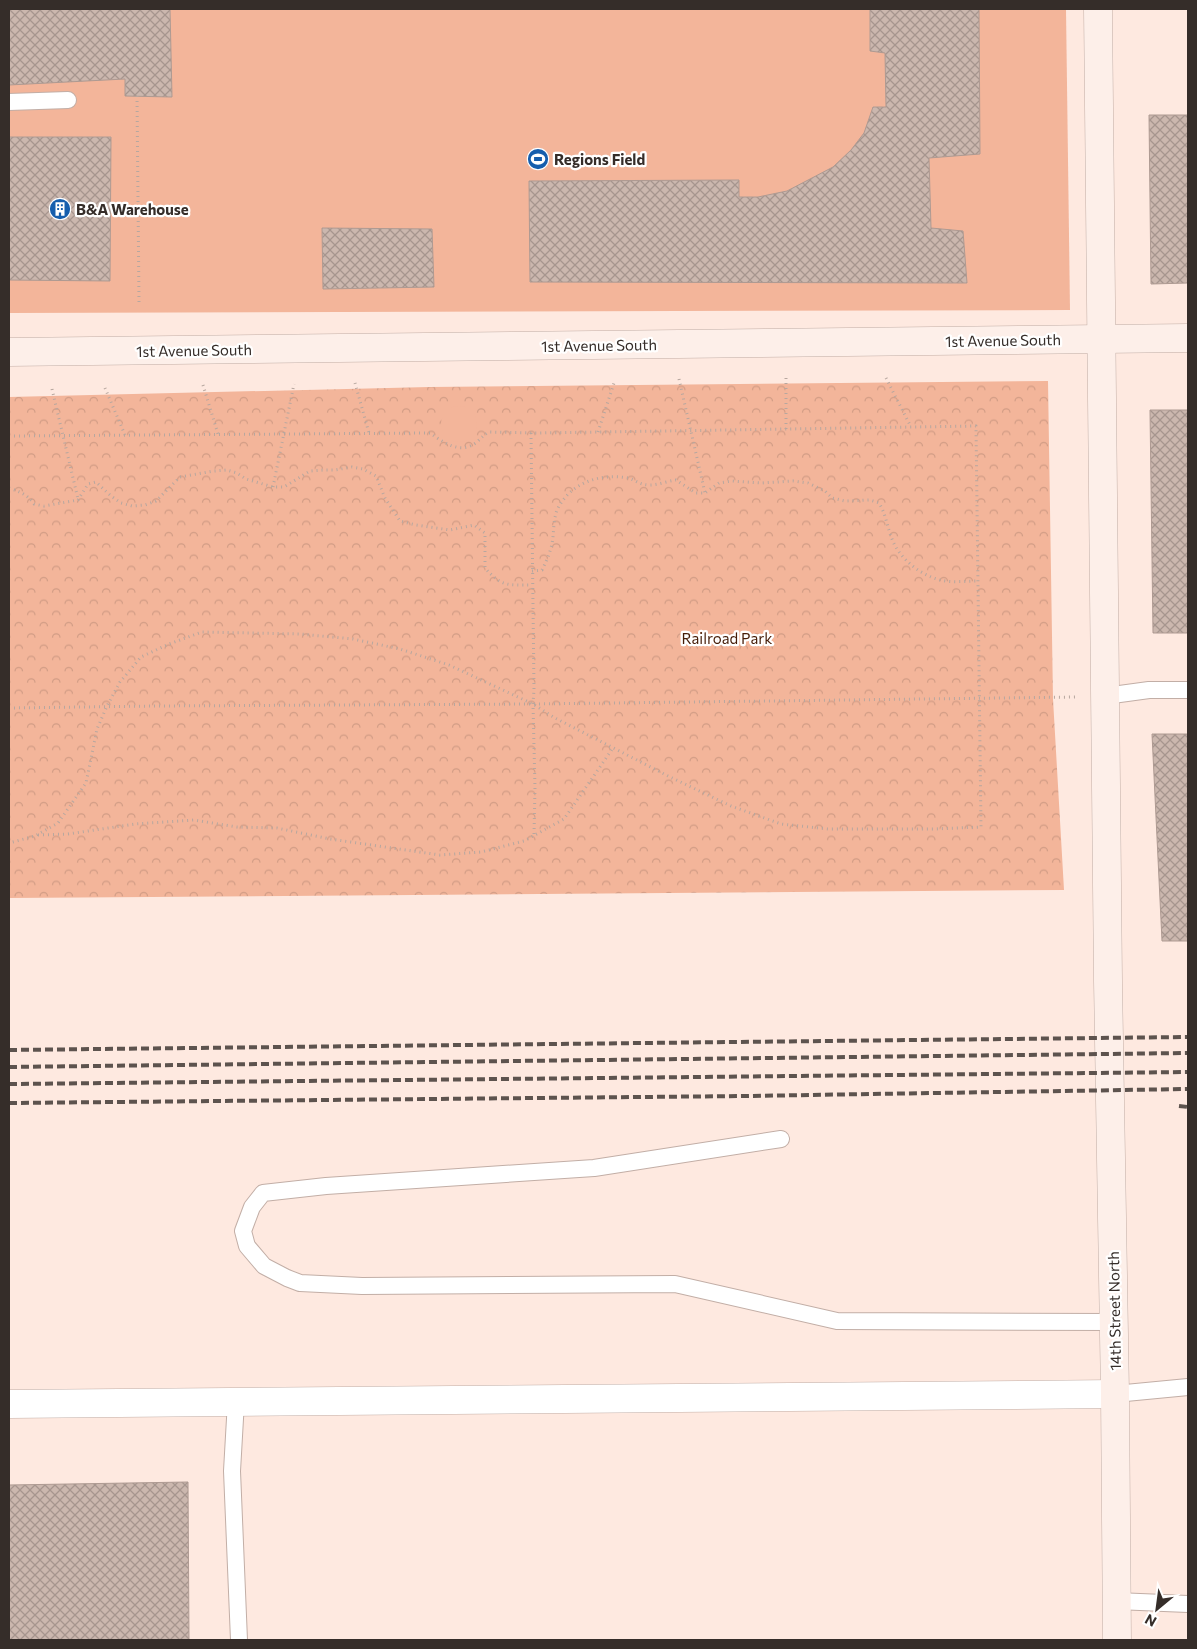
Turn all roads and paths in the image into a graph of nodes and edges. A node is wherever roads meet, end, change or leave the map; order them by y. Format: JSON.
{"nodes":[{"id":1,"x":1098,"y":9,"type":"edge"},
{"id":2,"x":137,"y":96,"type":"dead end"},
{"id":3,"x":68,"y":100,"type":"dead end"},
{"id":4,"x":9,"y":102,"type":"edge"},
{"id":5,"x":140,"y":302,"type":"dead end"},
{"id":6,"x":1188,"y":338,"type":"edge"},
{"id":7,"x":1101,"y":339,"type":"junction"},
{"id":8,"x":9,"y":352,"type":"edge"},
{"id":9,"x":786,"y":378,"type":"dead end"},
{"id":10,"x":886,"y":378,"type":"dead end"},
{"id":11,"x":679,"y":379,"type":"dead end"},
{"id":12,"x":615,"y":380,"type":"dead end"},
{"id":13,"x":355,"y":383,"type":"dead end"},
{"id":14,"x":294,"y":384,"type":"dead end"},
{"id":15,"x":203,"y":385,"type":"dead end"},
{"id":16,"x":105,"y":388,"type":"dead end"},
{"id":17,"x":52,"y":389,"type":"dead end"},
{"id":18,"x":911,"y":427,"type":"junction"},
{"id":19,"x":786,"y":429,"type":"junction"},
{"id":20,"x":691,"y":430,"type":"junction"},
{"id":21,"x":598,"y":432,"type":"junction"},
{"id":22,"x":369,"y":433,"type":"junction"},
{"id":23,"x":532,"y":433,"type":"junction"},
{"id":24,"x":218,"y":434,"type":"junction"},
{"id":25,"x":284,"y":434,"type":"junction"},
{"id":26,"x":62,"y":435,"type":"junction"},
{"id":27,"x":125,"y":435,"type":"junction"},
{"id":28,"x":9,"y":436,"type":"edge"},
{"id":29,"x":272,"y":487,"type":"junction"},
{"id":30,"x":9,"y":488,"type":"edge"},
{"id":31,"x":705,"y":493,"type":"junction"},
{"id":32,"x":78,"y":500,"type":"junction"},
{"id":33,"x":532,"y":571,"type":"junction"},
{"id":34,"x":979,"y":581,"type":"junction"},
{"id":35,"x":532,"y":585,"type":"junction"},
{"id":36,"x":1188,"y":690,"type":"edge"},
{"id":37,"x":1105,"y":696,"type":"junction"},
{"id":38,"x":980,"y":699,"type":"junction"},
{"id":39,"x":533,"y":704,"type":"junction"},
{"id":40,"x":107,"y":706,"type":"junction"},
{"id":41,"x":9,"y":708,"type":"edge"},
{"id":42,"x":613,"y":748,"type":"junction"},
{"id":43,"x":35,"y":836,"type":"junction"},
{"id":44,"x":534,"y":836,"type":"junction"},
{"id":45,"x":9,"y":843,"type":"edge"},
{"id":46,"x":781,"y":1139,"type":"dead end"},
{"id":47,"x":1114,"y":1322,"type":"junction"},
{"id":48,"x":1188,"y":1387,"type":"edge"},
{"id":49,"x":1116,"y":1394,"type":"junction"},
{"id":50,"x":236,"y":1401,"type":"junction"},
{"id":51,"x":9,"y":1404,"type":"edge"},
{"id":52,"x":1116,"y":1600,"type":"junction"},
{"id":53,"x":1188,"y":1604,"type":"edge"},
{"id":54,"x":239,"y":1640,"type":"edge"},
{"id":55,"x":1116,"y":1640,"type":"edge"}],
"edges":[{"from":1,"to":7,"type":"street","name":"14th Street North"},
{"from":2,"to":5,"type":"path"},
{"from":3,"to":4,"type":"lane"},
{"from":6,"to":7,"type":"street","name":"1st Avenue South"},
{"from":7,"to":8,"type":"street","name":"1st Avenue South"},
{"from":7,"to":37,"type":"street","name":"14th Street North"},
{"from":9,"to":19,"type":"path"},
{"from":10,"to":18,"type":"path"},
{"from":11,"to":20,"type":"path"},
{"from":12,"to":21,"type":"path"},
{"from":13,"to":22,"type":"path"},
{"from":14,"to":25,"type":"path"},
{"from":15,"to":24,"type":"path"},
{"from":16,"to":27,"type":"path"},
{"from":17,"to":26,"type":"path"},
{"from":18,"to":19,"type":"path"},
{"from":18,"to":34,"type":"path"},
{"from":19,"to":20,"type":"path"},
{"from":20,"to":21,"type":"path"},
{"from":20,"to":31,"type":"path"},
{"from":21,"to":23,"type":"path"},
{"from":22,"to":23,"type":"path"},
{"from":22,"to":25,"type":"path"},
{"from":23,"to":33,"type":"path"},
{"from":24,"to":25,"type":"path"},
{"from":24,"to":27,"type":"path"},
{"from":25,"to":29,"type":"path"},
{"from":26,"to":27,"type":"path"},
{"from":26,"to":28,"type":"path"},
{"from":26,"to":32,"type":"path"},
{"from":29,"to":32,"type":"path"},
{"from":29,"to":35,"type":"path"},
{"from":30,"to":32,"type":"path"},
{"from":31,"to":33,"type":"path"},
{"from":31,"to":34,"type":"path"},
{"from":33,"to":35,"type":"path"},
{"from":34,"to":38,"type":"path"},
{"from":35,"to":39,"type":"path"},
{"from":36,"to":37,"type":"lane"},
{"from":37,"to":38,"type":"path"},
{"from":37,"to":47,"type":"street","name":"14th Street North"},
{"from":38,"to":39,"type":"path"},
{"from":38,"to":42,"type":"path"},
{"from":39,"to":40,"type":"path"},
{"from":39,"to":40,"type":"path"},
{"from":39,"to":42,"type":"path"},
{"from":39,"to":44,"type":"path"},
{"from":40,"to":41,"type":"path"},
{"from":40,"to":43,"type":"path"},
{"from":42,"to":44,"type":"path"},
{"from":43,"to":44,"type":"path"},
{"from":43,"to":45,"type":"path"},
{"from":46,"to":47,"type":"lane"},
{"from":47,"to":49,"type":"street","name":"14th Street North"},
{"from":48,"to":49,"type":"lane"},
{"from":49,"to":50,"type":"street"},
{"from":49,"to":52,"type":"street","name":"14th Street North"},
{"from":50,"to":51,"type":"street"},
{"from":50,"to":54,"type":"lane"},
{"from":52,"to":53,"type":"lane"},
{"from":52,"to":55,"type":"street","name":"14th Street North"}]}
